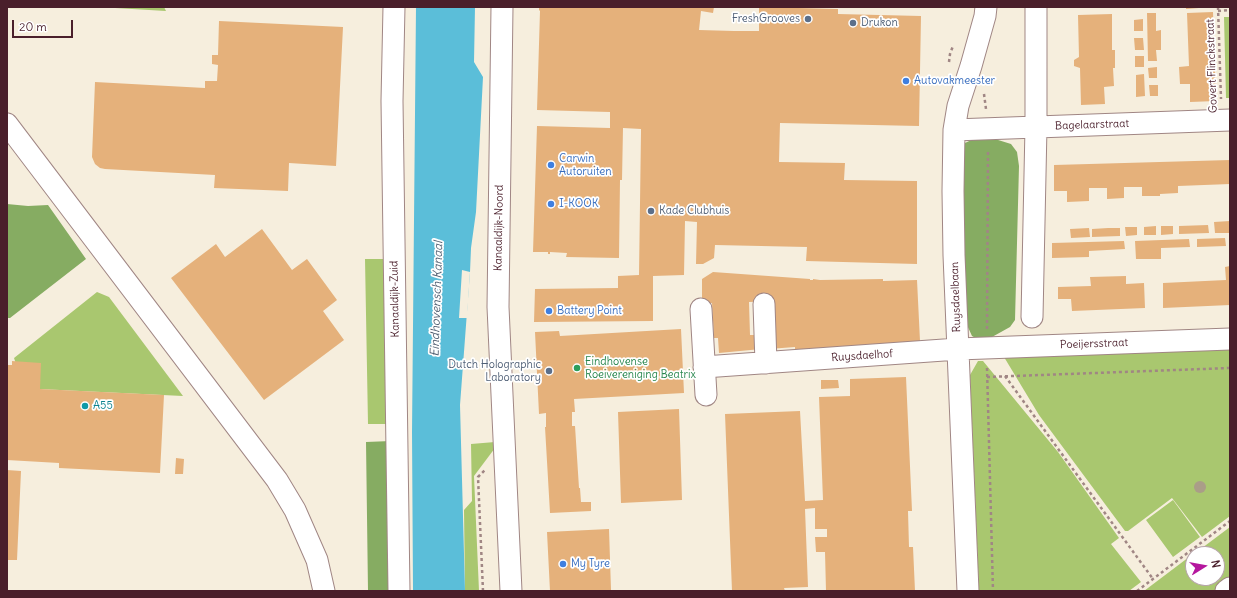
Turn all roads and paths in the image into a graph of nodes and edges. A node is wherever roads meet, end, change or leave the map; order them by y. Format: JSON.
{"nodes":[{"id":1,"x":394,"y":7,"type":"edge"},
{"id":2,"x":502,"y":7,"type":"edge"},
{"id":3,"x":986,"y":7,"type":"edge"},
{"id":4,"x":1036,"y":7,"type":"edge"},
{"id":5,"x":1218,"y":9,"type":"edge"},
{"id":6,"x":1230,"y":10,"type":"edge"},
{"id":7,"x":1226,"y":120,"type":"edge"},
{"id":8,"x":7,"y":124,"type":"edge"},
{"id":9,"x":1036,"y":127,"type":"junction"},
{"id":10,"x":954,"y":130,"type":"junction"},
{"id":11,"x":764,"y":304,"type":"dead end"},
{"id":12,"x":701,"y":310,"type":"dead end"},
{"id":13,"x":1032,"y":316,"type":"dead end"},
{"id":14,"x":1230,"y":339,"type":"edge"},
{"id":15,"x":958,"y":349,"type":"junction"},
{"id":16,"x":766,"y":363,"type":"junction"},
{"id":17,"x":704,"y":367,"type":"junction"},
{"id":18,"x":1230,"y":368,"type":"edge"},
{"id":19,"x":1005,"y":376,"type":"junction"},
{"id":20,"x":987,"y":377,"type":"dead end"},
{"id":21,"x":706,"y":395,"type":"dead end"},
{"id":22,"x":504,"y":449,"type":"junction"},
{"id":23,"x":1230,"y":521,"type":"edge"},
{"id":24,"x":1153,"y":579,"type":"junction"},
{"id":25,"x":1230,"y":588,"type":"edge"},
{"id":26,"x":324,"y":591,"type":"edge"},
{"id":27,"x":399,"y":591,"type":"edge"},
{"id":28,"x":483,"y":591,"type":"edge"},
{"id":29,"x":511,"y":591,"type":"edge"},
{"id":30,"x":968,"y":591,"type":"edge"},
{"id":31,"x":1137,"y":591,"type":"edge"},
{"id":32,"x":1226,"y":591,"type":"edge"}],
"edges":[{"from":1,"to":27,"type":"street","name":"Kanaaldijk-Zuid"},
{"from":2,"to":22,"type":"street","name":"Kanaaldijk-Noord"},
{"from":3,"to":10,"type":"street","name":"Ruysdaelbaan"},
{"from":4,"to":9,"type":"street"},
{"from":5,"to":6,"type":"path","name":"Govert Flinckstraat"},
{"from":5,"to":7,"type":"path","name":"Govert Flinckstraat"},
{"from":7,"to":9,"type":"street","name":"Bagelaarstraat"},
{"from":8,"to":26,"type":"street"},
{"from":9,"to":10,"type":"street","name":"Bagelaarstraat"},
{"from":9,"to":13,"type":"street"},
{"from":10,"to":15,"type":"street","name":"Ruysdaelbaan"},
{"from":11,"to":16,"type":"street"},
{"from":12,"to":17,"type":"street"},
{"from":14,"to":15,"type":"street","name":"Poeijersstraat"},
{"from":15,"to":16,"type":"street","name":"Ruysdaelhof"},
{"from":15,"to":30,"type":"street","name":"Ruysdaelbaan"},
{"from":16,"to":17,"type":"street","name":"Ruysdaelhof"},
{"from":17,"to":21,"type":"street"},
{"from":18,"to":19,"type":"path"},
{"from":19,"to":20,"type":"path"},
{"from":19,"to":24,"type":"path"},
{"from":22,"to":28,"type":"path"},
{"from":22,"to":29,"type":"street","name":"Kanaaldijk-Noord"},
{"from":23,"to":24,"type":"path"},
{"from":24,"to":31,"type":"path"},
{"from":25,"to":32,"type":"street"}]}
